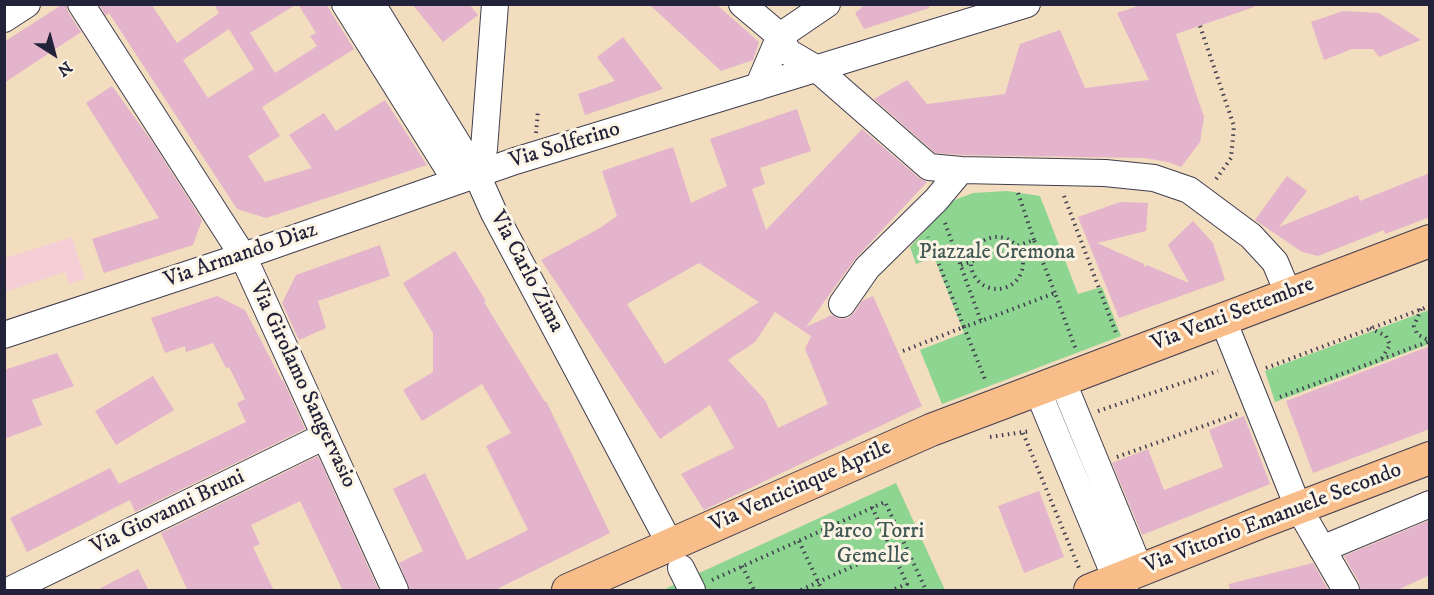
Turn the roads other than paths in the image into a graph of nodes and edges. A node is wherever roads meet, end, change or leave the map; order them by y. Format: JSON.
{"nodes":[{"id":1,"x":27,"y":4,"type":"edge"},
{"id":2,"x":81,"y":4,"type":"edge"},
{"id":3,"x":345,"y":4,"type":"edge"},
{"id":4,"x":372,"y":4,"type":"edge"},
{"id":5,"x":495,"y":4,"type":"edge"},
{"id":6,"x":742,"y":4,"type":"edge"},
{"id":7,"x":1027,"y":4,"type":"edge"},
{"id":8,"x":822,"y":8,"type":"edge"},
{"id":9,"x":4,"y":19,"type":"edge"},
{"id":10,"x":780,"y":36,"type":"junction"},
{"id":11,"x":817,"y":69,"type":"junction"},
{"id":12,"x":758,"y":87,"type":"junction"},
{"id":13,"x":961,"y":170,"type":"junction"},
{"id":14,"x":466,"y":178,"type":"junction"},
{"id":15,"x":1430,"y":241,"type":"edge"},
{"id":16,"x":243,"y":256,"type":"junction"},
{"id":17,"x":1288,"y":293,"type":"junction"},
{"id":18,"x":842,"y":304,"type":"dead end"},
{"id":19,"x":1223,"y":320,"type":"junction"},
{"id":20,"x":4,"y":335,"type":"edge"},
{"id":21,"x":1049,"y":385,"type":"junction"},
{"id":22,"x":325,"y":436,"type":"junction"},
{"id":23,"x":1430,"y":458,"type":"edge"},
{"id":24,"x":1430,"y":504,"type":"edge"},
{"id":25,"x":1298,"y":507,"type":"junction"},
{"id":26,"x":1322,"y":549,"type":"junction"},
{"id":27,"x":683,"y":573,"type":"edge"},
{"id":28,"x":1110,"y":579,"type":"edge"},
{"id":29,"x":10,"y":591,"type":"edge"},
{"id":30,"x":395,"y":591,"type":"edge"},
{"id":31,"x":568,"y":591,"type":"edge"},
{"id":32,"x":1346,"y":591,"type":"edge"}],
"edges":[{"from":1,"to":9,"type":"street"},
{"from":2,"to":16,"type":"street","name":"Via Girolamo Sangervasio"},
{"from":3,"to":14,"type":"street","name":"Via Carlo Zima"},
{"from":4,"to":14,"type":"street","name":"Via Carlo Zima"},
{"from":5,"to":14,"type":"street","name":"Via Solferino"},
{"from":6,"to":10,"type":"street"},
{"from":7,"to":11,"type":"street","name":"Via Solferino"},
{"from":8,"to":10,"type":"street"},
{"from":8,"to":11,"type":"street"},
{"from":10,"to":11,"type":"street"},
{"from":10,"to":12,"type":"street"},
{"from":11,"to":12,"type":"street","name":"Via Solferino"},
{"from":11,"to":13,"type":"street"},
{"from":12,"to":14,"type":"street","name":"Via Solferino"},
{"from":13,"to":17,"type":"street"},
{"from":13,"to":18,"type":"street"},
{"from":14,"to":16,"type":"street","name":"Via Armando Diaz"},
{"from":14,"to":27,"type":"street","name":"Via Carlo Zima"},
{"from":15,"to":17,"type":"main road","name":"Via Venti Settembre"},
{"from":16,"to":20,"type":"street","name":"Via Armando Diaz"},
{"from":16,"to":22,"type":"street","name":"Via Girolamo Sangervasio"},
{"from":17,"to":19,"type":"main road","name":"Via Venti Settembre"},
{"from":19,"to":21,"type":"main road","name":"Via Venti Settembre"},
{"from":19,"to":25,"type":"street"},
{"from":21,"to":27,"type":"main road","name":"Via Venticinque Aprile"},
{"from":21,"to":28,"type":"street"},
{"from":21,"to":28,"type":"street"},
{"from":22,"to":29,"type":"street","name":"Via Giovanni Bruni"},
{"from":22,"to":30,"type":"street","name":"Via Girolamo Sangervasio"},
{"from":23,"to":25,"type":"main road","name":"Via Vittorio Emanuele Secondo"},
{"from":24,"to":26,"type":"street","name":"Via Vittorio Emanuele Secondo"},
{"from":25,"to":26,"type":"street"},
{"from":25,"to":28,"type":"main road","name":"Via Vittorio Emanuele Secondo"},
{"from":26,"to":32,"type":"street"},
{"from":27,"to":31,"type":"main road","name":"Via Venticinque Aprile"}]}
